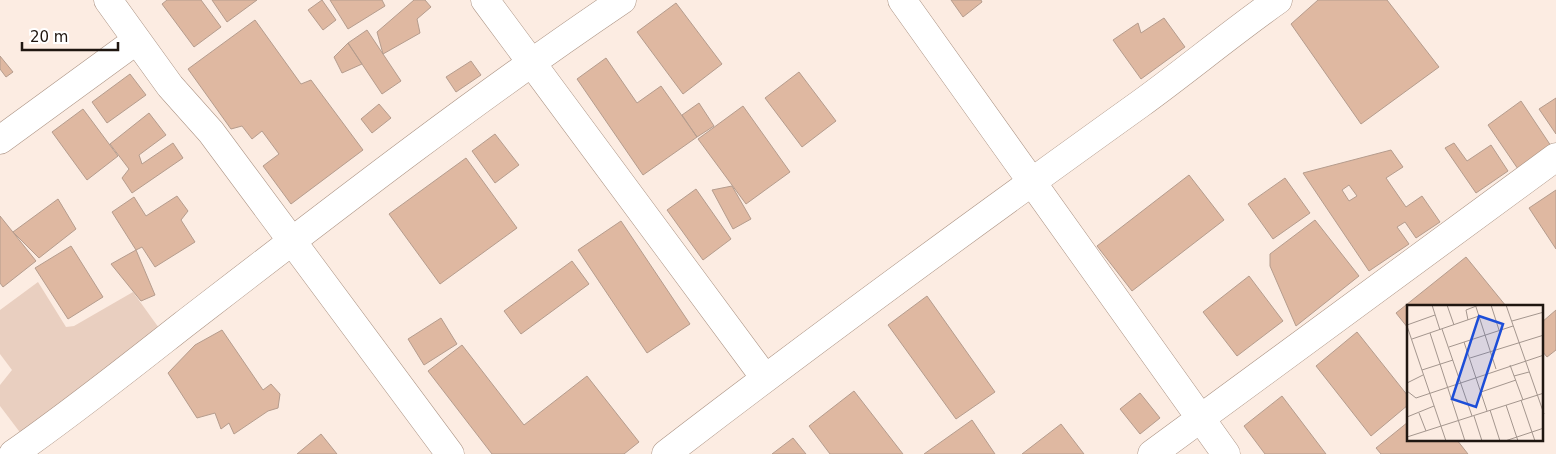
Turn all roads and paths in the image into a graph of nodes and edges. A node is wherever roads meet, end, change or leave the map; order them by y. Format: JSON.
{"nodes":[{"id":1,"x":108,"y":0,"type":"edge"},
{"id":2,"x":485,"y":0,"type":"edge"},
{"id":3,"x":622,"y":0,"type":"edge"},
{"id":4,"x":902,"y":0,"type":"edge"},
{"id":5,"x":1274,"y":1,"type":"edge"},
{"id":6,"x":137,"y":40,"type":"junction"},
{"id":7,"x":529,"y":62,"type":"junction"},
{"id":8,"x":0,"y":140,"type":"edge"},
{"id":9,"x":1556,"y":157,"type":"edge"},
{"id":10,"x":1031,"y":181,"type":"junction"},
{"id":11,"x":292,"y":242,"type":"junction"},
{"id":12,"x":765,"y":378,"type":"junction"},
{"id":13,"x":1200,"y":416,"type":"junction"},
{"id":14,"x":13,"y":454,"type":"edge"},
{"id":15,"x":450,"y":454,"type":"edge"},
{"id":16,"x":666,"y":454,"type":"edge"},
{"id":17,"x":1152,"y":454,"type":"edge"},
{"id":18,"x":1226,"y":454,"type":"edge"}],
"edges":[{"from":1,"to":6,"type":"street"},
{"from":2,"to":7,"type":"street"},
{"from":3,"to":7,"type":"street"},
{"from":4,"to":10,"type":"street"},
{"from":5,"to":10,"type":"street"},
{"from":6,"to":8,"type":"street"},
{"from":6,"to":11,"type":"street"},
{"from":7,"to":11,"type":"street"},
{"from":7,"to":12,"type":"street"},
{"from":9,"to":13,"type":"street"},
{"from":10,"to":12,"type":"street"},
{"from":10,"to":13,"type":"street"},
{"from":11,"to":14,"type":"street"},
{"from":11,"to":15,"type":"street"},
{"from":12,"to":16,"type":"street"},
{"from":13,"to":17,"type":"street"},
{"from":13,"to":18,"type":"street"}]}
